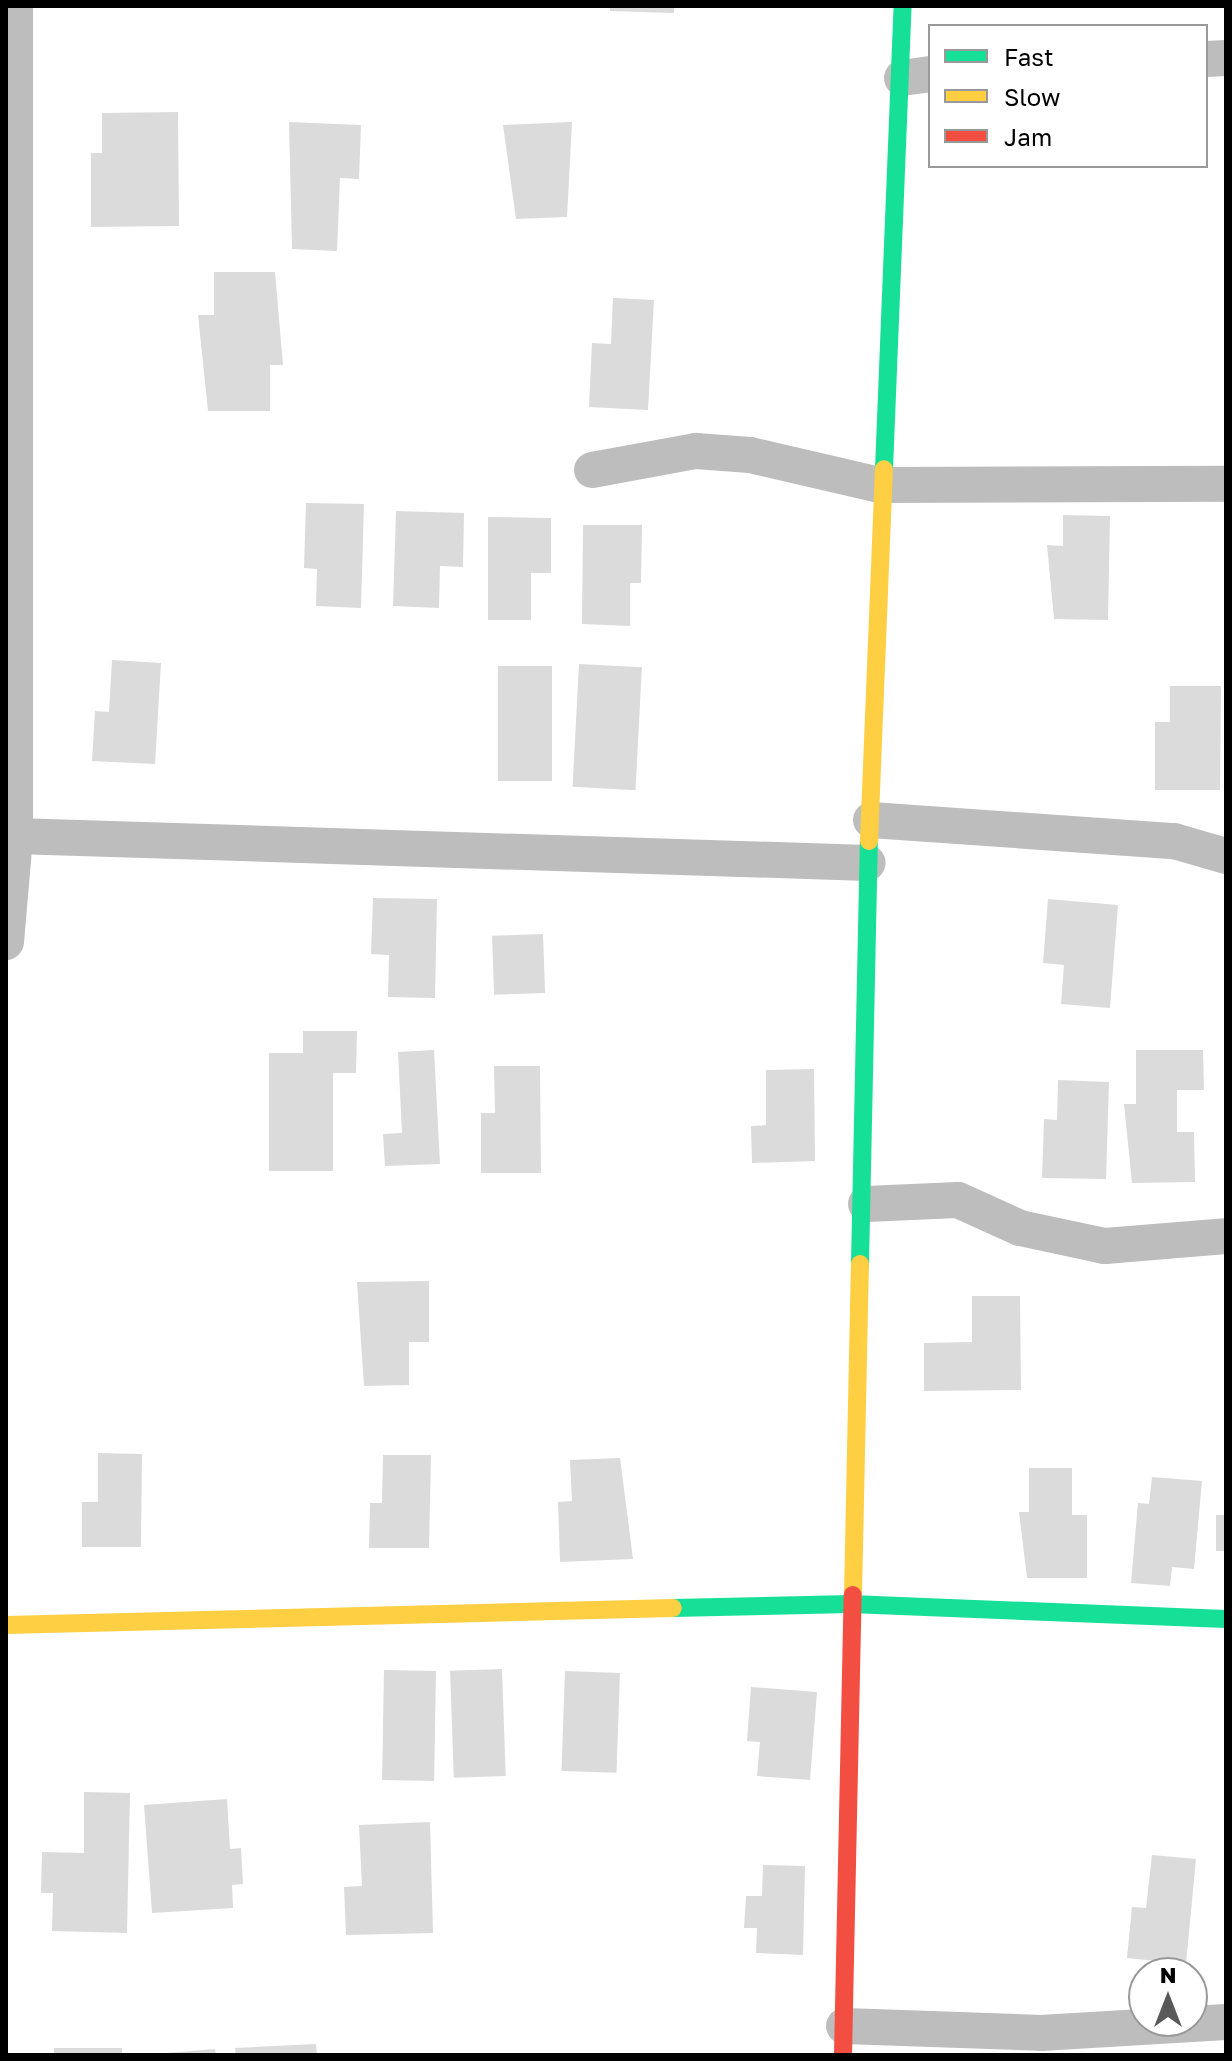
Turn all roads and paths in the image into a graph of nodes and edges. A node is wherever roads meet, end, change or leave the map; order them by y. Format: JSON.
{"nodes":[{"id":1,"x":15,"y":6,"type":"edge"},
{"id":2,"x":903,"y":6,"type":"edge"},
{"id":3,"x":916,"y":76,"type":"edge"},
{"id":4,"x":8,"y":299,"type":"edge"},
{"id":5,"x":592,"y":470,"type":"dead end"},
{"id":6,"x":1226,"y":484,"type":"edge"},
{"id":7,"x":880,"y":485,"type":"junction"},
{"id":8,"x":871,"y":820,"type":"junction"},
{"id":9,"x":15,"y":836,"type":"junction"},
{"id":10,"x":1226,"y":856,"type":"edge"},
{"id":11,"x":868,"y":863,"type":"junction"},
{"id":12,"x":6,"y":942,"type":"edge"},
{"id":13,"x":866,"y":1204,"type":"junction"},
{"id":14,"x":1226,"y":1236,"type":"edge"},
{"id":15,"x":851,"y":1604,"type":"junction"},
{"id":16,"x":1226,"y":1619,"type":"edge"},
{"id":17,"x":6,"y":1625,"type":"edge"},
{"id":18,"x":1226,"y":2022,"type":"edge"},
{"id":19,"x":844,"y":2040,"type":"edge"}],
"edges":[{"from":1,"to":4,"type":"street"},
{"from":2,"to":3,"type":"street"},
{"from":3,"to":7,"type":"street"},
{"from":4,"to":9,"type":"street"},
{"from":5,"to":7,"type":"street"},
{"from":6,"to":7,"type":"street"},
{"from":7,"to":8,"type":"street"},
{"from":8,"to":10,"type":"street"},
{"from":8,"to":11,"type":"street"},
{"from":9,"to":11,"type":"street"},
{"from":9,"to":12,"type":"street"},
{"from":11,"to":13,"type":"street"},
{"from":13,"to":14,"type":"street"},
{"from":13,"to":15,"type":"street"},
{"from":15,"to":16,"type":"street"},
{"from":15,"to":17,"type":"street"},
{"from":15,"to":19,"type":"street"},
{"from":18,"to":19,"type":"street"}]}
